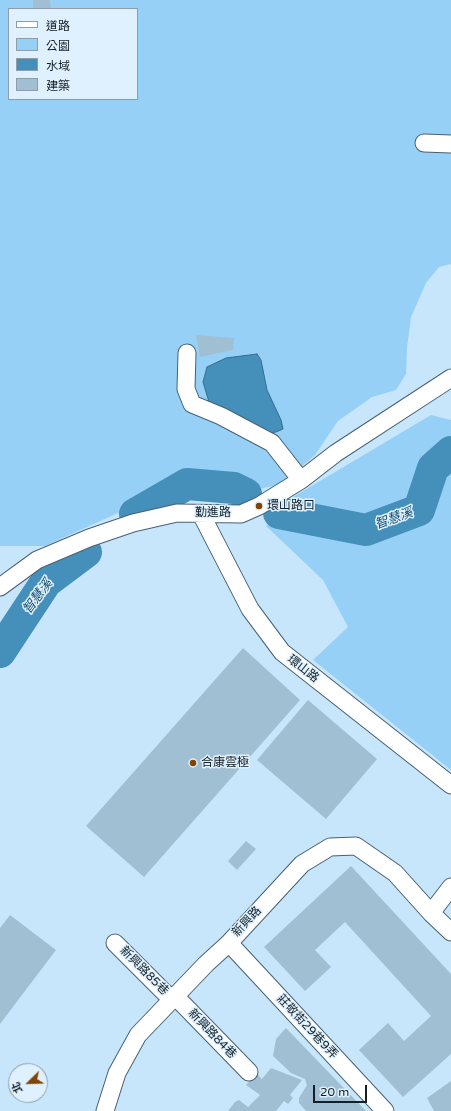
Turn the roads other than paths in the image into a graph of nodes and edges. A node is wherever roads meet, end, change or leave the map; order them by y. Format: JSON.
{"nodes":[{"id":1,"x":424,"y":143,"type":"dead end"},
{"id":2,"x":451,"y":144,"type":"edge"},
{"id":3,"x":187,"y":353,"type":"dead end"},
{"id":4,"x":451,"y":378,"type":"edge"},
{"id":5,"x":301,"y":480,"type":"junction"},
{"id":6,"x":201,"y":514,"type":"junction"},
{"id":7,"x":0,"y":587,"type":"edge"},
{"id":8,"x":451,"y":785,"type":"edge"},
{"id":9,"x":451,"y":887,"type":"edge"},
{"id":10,"x":431,"y":913,"type":"junction"},
{"id":11,"x":451,"y":932,"type":"edge"},
{"id":12,"x":115,"y":943,"type":"dead end"},
{"id":13,"x":229,"y":943,"type":"junction"},
{"id":14,"x":174,"y":998,"type":"junction"},
{"id":15,"x":249,"y":1072,"type":"dead end"},
{"id":16,"x":105,"y":1111,"type":"edge"},
{"id":17,"x":385,"y":1111,"type":"edge"}],
"edges":[{"from":1,"to":2,"type":"street"},
{"from":3,"to":5,"type":"street"},
{"from":4,"to":5,"type":"street","name":"勤進路"},
{"from":5,"to":6,"type":"street","name":"勤進路"},
{"from":6,"to":7,"type":"street","name":"勤進路"},
{"from":6,"to":8,"type":"street","name":"環山路"},
{"from":9,"to":10,"type":"street"},
{"from":10,"to":11,"type":"street","name":"新興路"},
{"from":10,"to":13,"type":"street","name":"新興路"},
{"from":12,"to":14,"type":"street","name":"新興路85巷"},
{"from":13,"to":14,"type":"street","name":"新興路"},
{"from":13,"to":17,"type":"street","name":"莊敬街29巷9弄"},
{"from":14,"to":15,"type":"street","name":"新興路84巷"},
{"from":14,"to":16,"type":"street","name":"新興路"}]}
